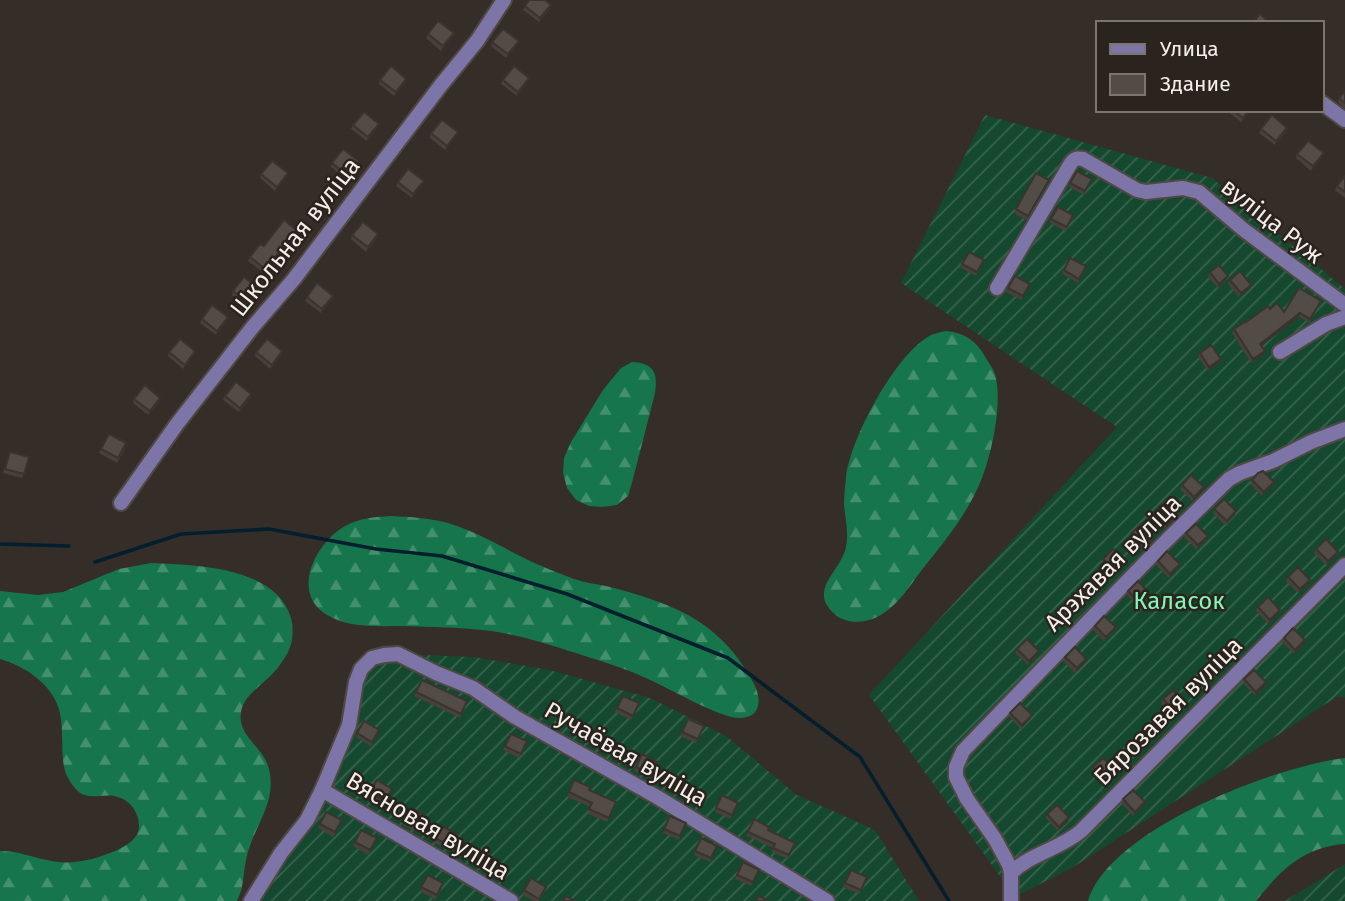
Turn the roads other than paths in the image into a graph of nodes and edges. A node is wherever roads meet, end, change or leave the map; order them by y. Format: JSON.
{"nodes":[{"id":1,"x":504,"y":0,"type":"edge"},
{"id":2,"x":1324,"y":105,"type":"edge"},
{"id":3,"x":1345,"y":121,"type":"edge"},
{"id":4,"x":997,"y":288,"type":"dead end"},
{"id":5,"x":1345,"y":304,"type":"edge"},
{"id":6,"x":1345,"y":317,"type":"edge"},
{"id":7,"x":1280,"y":352,"type":"dead end"},
{"id":8,"x":1345,"y":429,"type":"edge"},
{"id":9,"x":121,"y":503,"type":"dead end"},
{"id":10,"x":1345,"y":565,"type":"edge"},
{"id":11,"x":323,"y":790,"type":"junction"},
{"id":12,"x":1011,"y":873,"type":"junction"},
{"id":13,"x":251,"y":901,"type":"edge"},
{"id":14,"x":511,"y":901,"type":"edge"},
{"id":15,"x":827,"y":901,"type":"edge"},
{"id":16,"x":1011,"y":901,"type":"edge"}],
"edges":[{"from":1,"to":9,"type":"street","name":"Школьная вуліца"},
{"from":2,"to":3,"type":"street"},
{"from":4,"to":5,"type":"street","name":"вуліца Руж"},
{"from":6,"to":7,"type":"street"},
{"from":8,"to":12,"type":"street","name":"Арэхавая вуліца"},
{"from":10,"to":12,"type":"street","name":"Бярозавая вуліца"},
{"from":11,"to":13,"type":"street"},
{"from":11,"to":14,"type":"street","name":"Вясновая вуліца"},
{"from":11,"to":15,"type":"street","name":"Ручаёвая вуліца"},
{"from":12,"to":16,"type":"street"}]}
